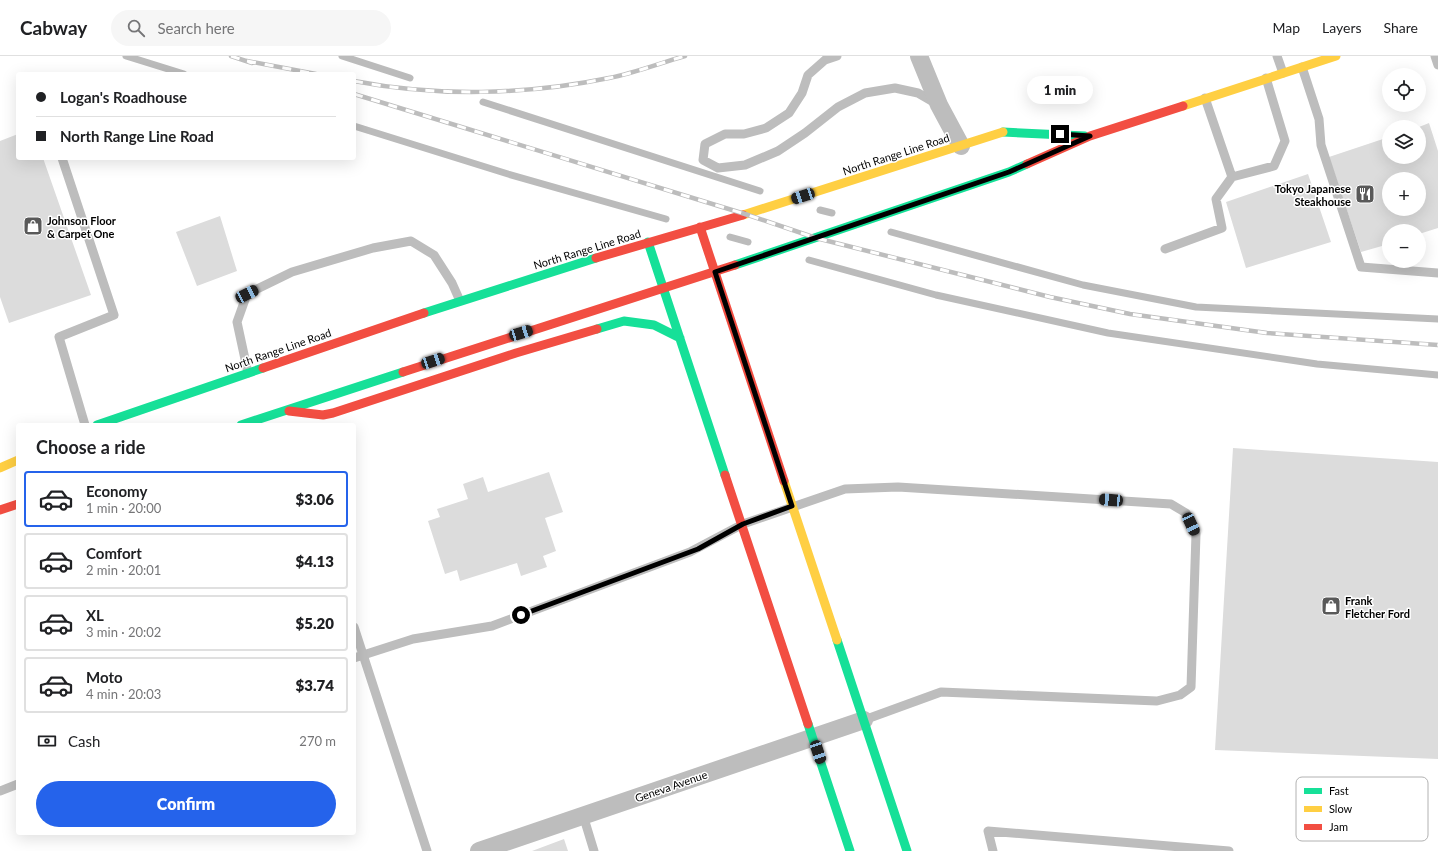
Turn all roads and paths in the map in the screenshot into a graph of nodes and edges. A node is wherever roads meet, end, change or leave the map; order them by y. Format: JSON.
{"nodes":[{"id":1,"x":837,"y":56,"type":"edge"},
{"id":2,"x":920,"y":56,"type":"edge"},
{"id":3,"x":1277,"y":56,"type":"edge"},
{"id":4,"x":1336,"y":56,"type":"edge"},
{"id":5,"x":1434,"y":56,"type":"edge"},
{"id":6,"x":1438,"y":66,"type":"edge"},
{"id":7,"x":1302,"y":67,"type":"junction"},
{"id":8,"x":1283,"y":73,"type":"junction"},
{"id":9,"x":1266,"y":78,"type":"junction"},
{"id":10,"x":1205,"y":98,"type":"junction"},
{"id":11,"x":939,"y":105,"type":"junction"},
{"id":12,"x":1090,"y":136,"type":"junction"},
{"id":13,"x":961,"y":146,"type":"junction"},
{"id":14,"x":63,"y":160,"type":"edge"},
{"id":15,"x":1232,"y":177,"type":"junction"},
{"id":16,"x":700,"y":227,"type":"junction"},
{"id":17,"x":648,"y":242,"type":"junction"},
{"id":18,"x":1165,"y":249,"type":"dead end"},
{"id":19,"x":715,"y":272,"type":"junction"},
{"id":20,"x":1438,"y":273,"type":"edge"},
{"id":21,"x":664,"y":288,"type":"junction"},
{"id":22,"x":460,"y":301,"type":"junction"},
{"id":23,"x":680,"y":338,"type":"junction"},
{"id":24,"x":248,"y":373,"type":"junction"},
{"id":25,"x":285,"y":414,"type":"junction"},
{"id":26,"x":84,"y":423,"type":"edge"},
{"id":27,"x":103,"y":423,"type":"edge"},
{"id":28,"x":249,"y":423,"type":"edge"},
{"id":29,"x":16,"y":461,"type":"edge"},
{"id":30,"x":0,"y":468,"type":"edge"},
{"id":31,"x":16,"y":505,"type":"edge"},
{"id":32,"x":792,"y":506,"type":"junction"},
{"id":33,"x":0,"y":510,"type":"edge"},
{"id":34,"x":743,"y":524,"type":"junction"},
{"id":35,"x":356,"y":642,"type":"edge"},
{"id":36,"x":358,"y":656,"type":"edge"},
{"id":37,"x":864,"y":720,"type":"junction"},
{"id":38,"x":813,"y":738,"type":"junction"},
{"id":39,"x":16,"y":785,"type":"edge"},
{"id":40,"x":0,"y":791,"type":"edge"},
{"id":41,"x":583,"y":815,"type":"junction"},
{"id":42,"x":427,"y":851,"type":"edge"},
{"id":43,"x":479,"y":851,"type":"edge"},
{"id":44,"x":594,"y":851,"type":"edge"},
{"id":45,"x":850,"y":851,"type":"edge"},
{"id":46,"x":907,"y":851,"type":"edge"},
{"id":47,"x":992,"y":851,"type":"edge"},
{"id":48,"x":1229,"y":851,"type":"edge"}],
"edges":[{"from":1,"to":11,"type":"lane"},
{"from":2,"to":11,"type":"street"},
{"from":3,"to":8,"type":"lane"},
{"from":4,"to":7,"type":"main road","name":"North Range Line Road"},
{"from":5,"to":6,"type":"lane"},
{"from":7,"to":8,"type":"main road","name":"North Range Line Road"},
{"from":7,"to":20,"type":"lane"},
{"from":8,"to":9,"type":"main road","name":"North Range Line Road"},
{"from":9,"to":10,"type":"main road","name":"North Range Line Road"},
{"from":9,"to":15,"type":"lane"},
{"from":10,"to":12,"type":"main road","name":"North Range Line Road"},
{"from":10,"to":15,"type":"lane"},
{"from":11,"to":13,"type":"street"},
{"from":12,"to":13,"type":"main road","name":"North Range Line Road"},
{"from":12,"to":19,"type":"main road","name":"North Range Line Road"},
{"from":13,"to":16,"type":"main road","name":"North Range Line Road"},
{"from":14,"to":26,"type":"lane"},
{"from":15,"to":18,"type":"lane"},
{"from":16,"to":17,"type":"main road","name":"North Range Line Road"},
{"from":16,"to":19,"type":"main road"},
{"from":17,"to":21,"type":"main road"},
{"from":17,"to":22,"type":"main road","name":"North Range Line Road"},
{"from":19,"to":21,"type":"main road","name":"North Range Line Road"},
{"from":19,"to":32,"type":"main road"},
{"from":21,"to":23,"type":"main road"},
{"from":21,"to":25,"type":"main road","name":"North Range Line Road"},
{"from":22,"to":24,"type":"main road","name":"North Range Line Road"},
{"from":22,"to":24,"type":"lane"},
{"from":23,"to":25,"type":"main road"},
{"from":23,"to":34,"type":"main road"},
{"from":24,"to":27,"type":"main road","name":"North Range Line Road"},
{"from":25,"to":28,"type":"main road","name":"North Range Line Road"},
{"from":29,"to":30,"type":"main road"},
{"from":31,"to":33,"type":"main road"},
{"from":32,"to":34,"type":"lane"},
{"from":32,"to":37,"type":"main road"},
{"from":32,"to":37,"type":"lane"},
{"from":34,"to":36,"type":"lane"},
{"from":34,"to":38,"type":"main road"},
{"from":35,"to":36,"type":"lane"},
{"from":36,"to":42,"type":"lane"},
{"from":37,"to":38,"type":"street","name":"Geneva Avenue"},
{"from":37,"to":46,"type":"main road"},
{"from":38,"to":41,"type":"street","name":"Geneva Avenue"},
{"from":38,"to":45,"type":"main road"},
{"from":39,"to":40,"type":"lane"},
{"from":41,"to":43,"type":"street","name":"Geneva Avenue"},
{"from":41,"to":44,"type":"lane"},
{"from":47,"to":48,"type":"lane"}]}
